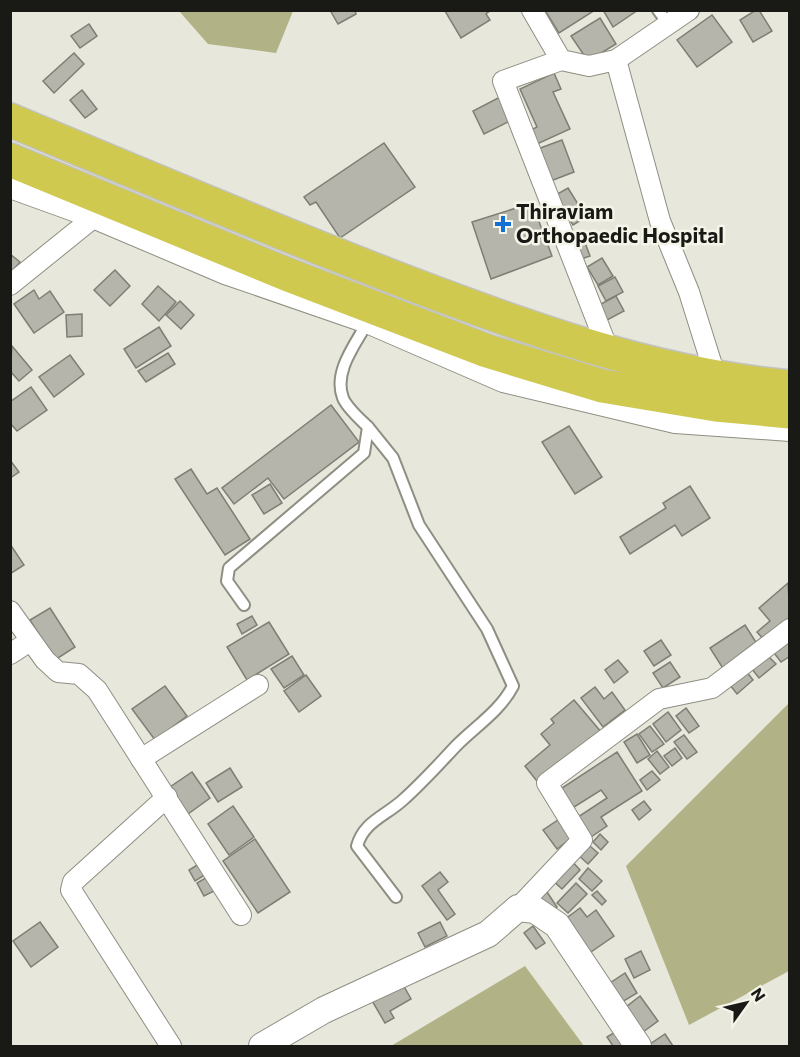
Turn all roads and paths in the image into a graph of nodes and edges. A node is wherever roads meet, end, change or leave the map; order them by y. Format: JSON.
{"nodes":[{"id":1,"x":532,"y":10,"type":"edge"},
{"id":2,"x":689,"y":10,"type":"edge"},
{"id":3,"x":664,"y":18,"type":"edge"},
{"id":4,"x":561,"y":60,"type":"junction"},
{"id":5,"x":616,"y":60,"type":"junction"},
{"id":6,"x":10,"y":120,"type":"edge"},
{"id":7,"x":10,"y":160,"type":"edge"},
{"id":8,"x":10,"y":188,"type":"edge"},
{"id":9,"x":93,"y":218,"type":"junction"},
{"id":10,"x":10,"y":285,"type":"edge"},
{"id":11,"x":367,"y":323,"type":"junction"},
{"id":12,"x":609,"y":352,"type":"junction"},
{"id":13,"x":716,"y":378,"type":"junction"},
{"id":14,"x":789,"y":387,"type":"edge"},
{"id":15,"x":789,"y":412,"type":"edge"},
{"id":16,"x":368,"y":428,"type":"junction"},
{"id":17,"x":789,"y":431,"type":"edge"},
{"id":18,"x":244,"y":606,"type":"dead end"},
{"id":19,"x":10,"y":611,"type":"edge"},
{"id":20,"x":789,"y":629,"type":"edge"},
{"id":21,"x":30,"y":641,"type":"junction"},
{"id":22,"x":10,"y":654,"type":"edge"},
{"id":23,"x":258,"y":685,"type":"dead end"},
{"id":24,"x":141,"y":759,"type":"junction"},
{"id":25,"x":167,"y":797,"type":"junction"},
{"id":26,"x":396,"y":897,"type":"dead end"},
{"id":27,"x":518,"y":908,"type":"junction"},
{"id":28,"x":241,"y":915,"type":"dead end"},
{"id":29,"x":171,"y":1047,"type":"edge"},
{"id":30,"x":262,"y":1047,"type":"edge"},
{"id":31,"x":638,"y":1047,"type":"edge"}],
"edges":[{"from":1,"to":4,"type":"street"},
{"from":2,"to":3,"type":"street"},
{"from":3,"to":5,"type":"street"},
{"from":4,"to":5,"type":"street"},
{"from":4,"to":12,"type":"street"},
{"from":5,"to":13,"type":"street"},
{"from":6,"to":12,"type":"highway"},
{"from":7,"to":15,"type":"highway"},
{"from":8,"to":9,"type":"street"},
{"from":9,"to":10,"type":"street"},
{"from":9,"to":11,"type":"street"},
{"from":11,"to":16,"type":"lane"},
{"from":11,"to":17,"type":"street"},
{"from":12,"to":13,"type":"highway"},
{"from":13,"to":14,"type":"highway"},
{"from":16,"to":18,"type":"lane"},
{"from":16,"to":26,"type":"lane"},
{"from":19,"to":21,"type":"street"},
{"from":20,"to":27,"type":"street"},
{"from":21,"to":22,"type":"street"},
{"from":21,"to":24,"type":"street"},
{"from":23,"to":24,"type":"street"},
{"from":24,"to":25,"type":"street"},
{"from":25,"to":28,"type":"street"},
{"from":25,"to":29,"type":"street"},
{"from":27,"to":30,"type":"street"},
{"from":27,"to":31,"type":"street"}]}
